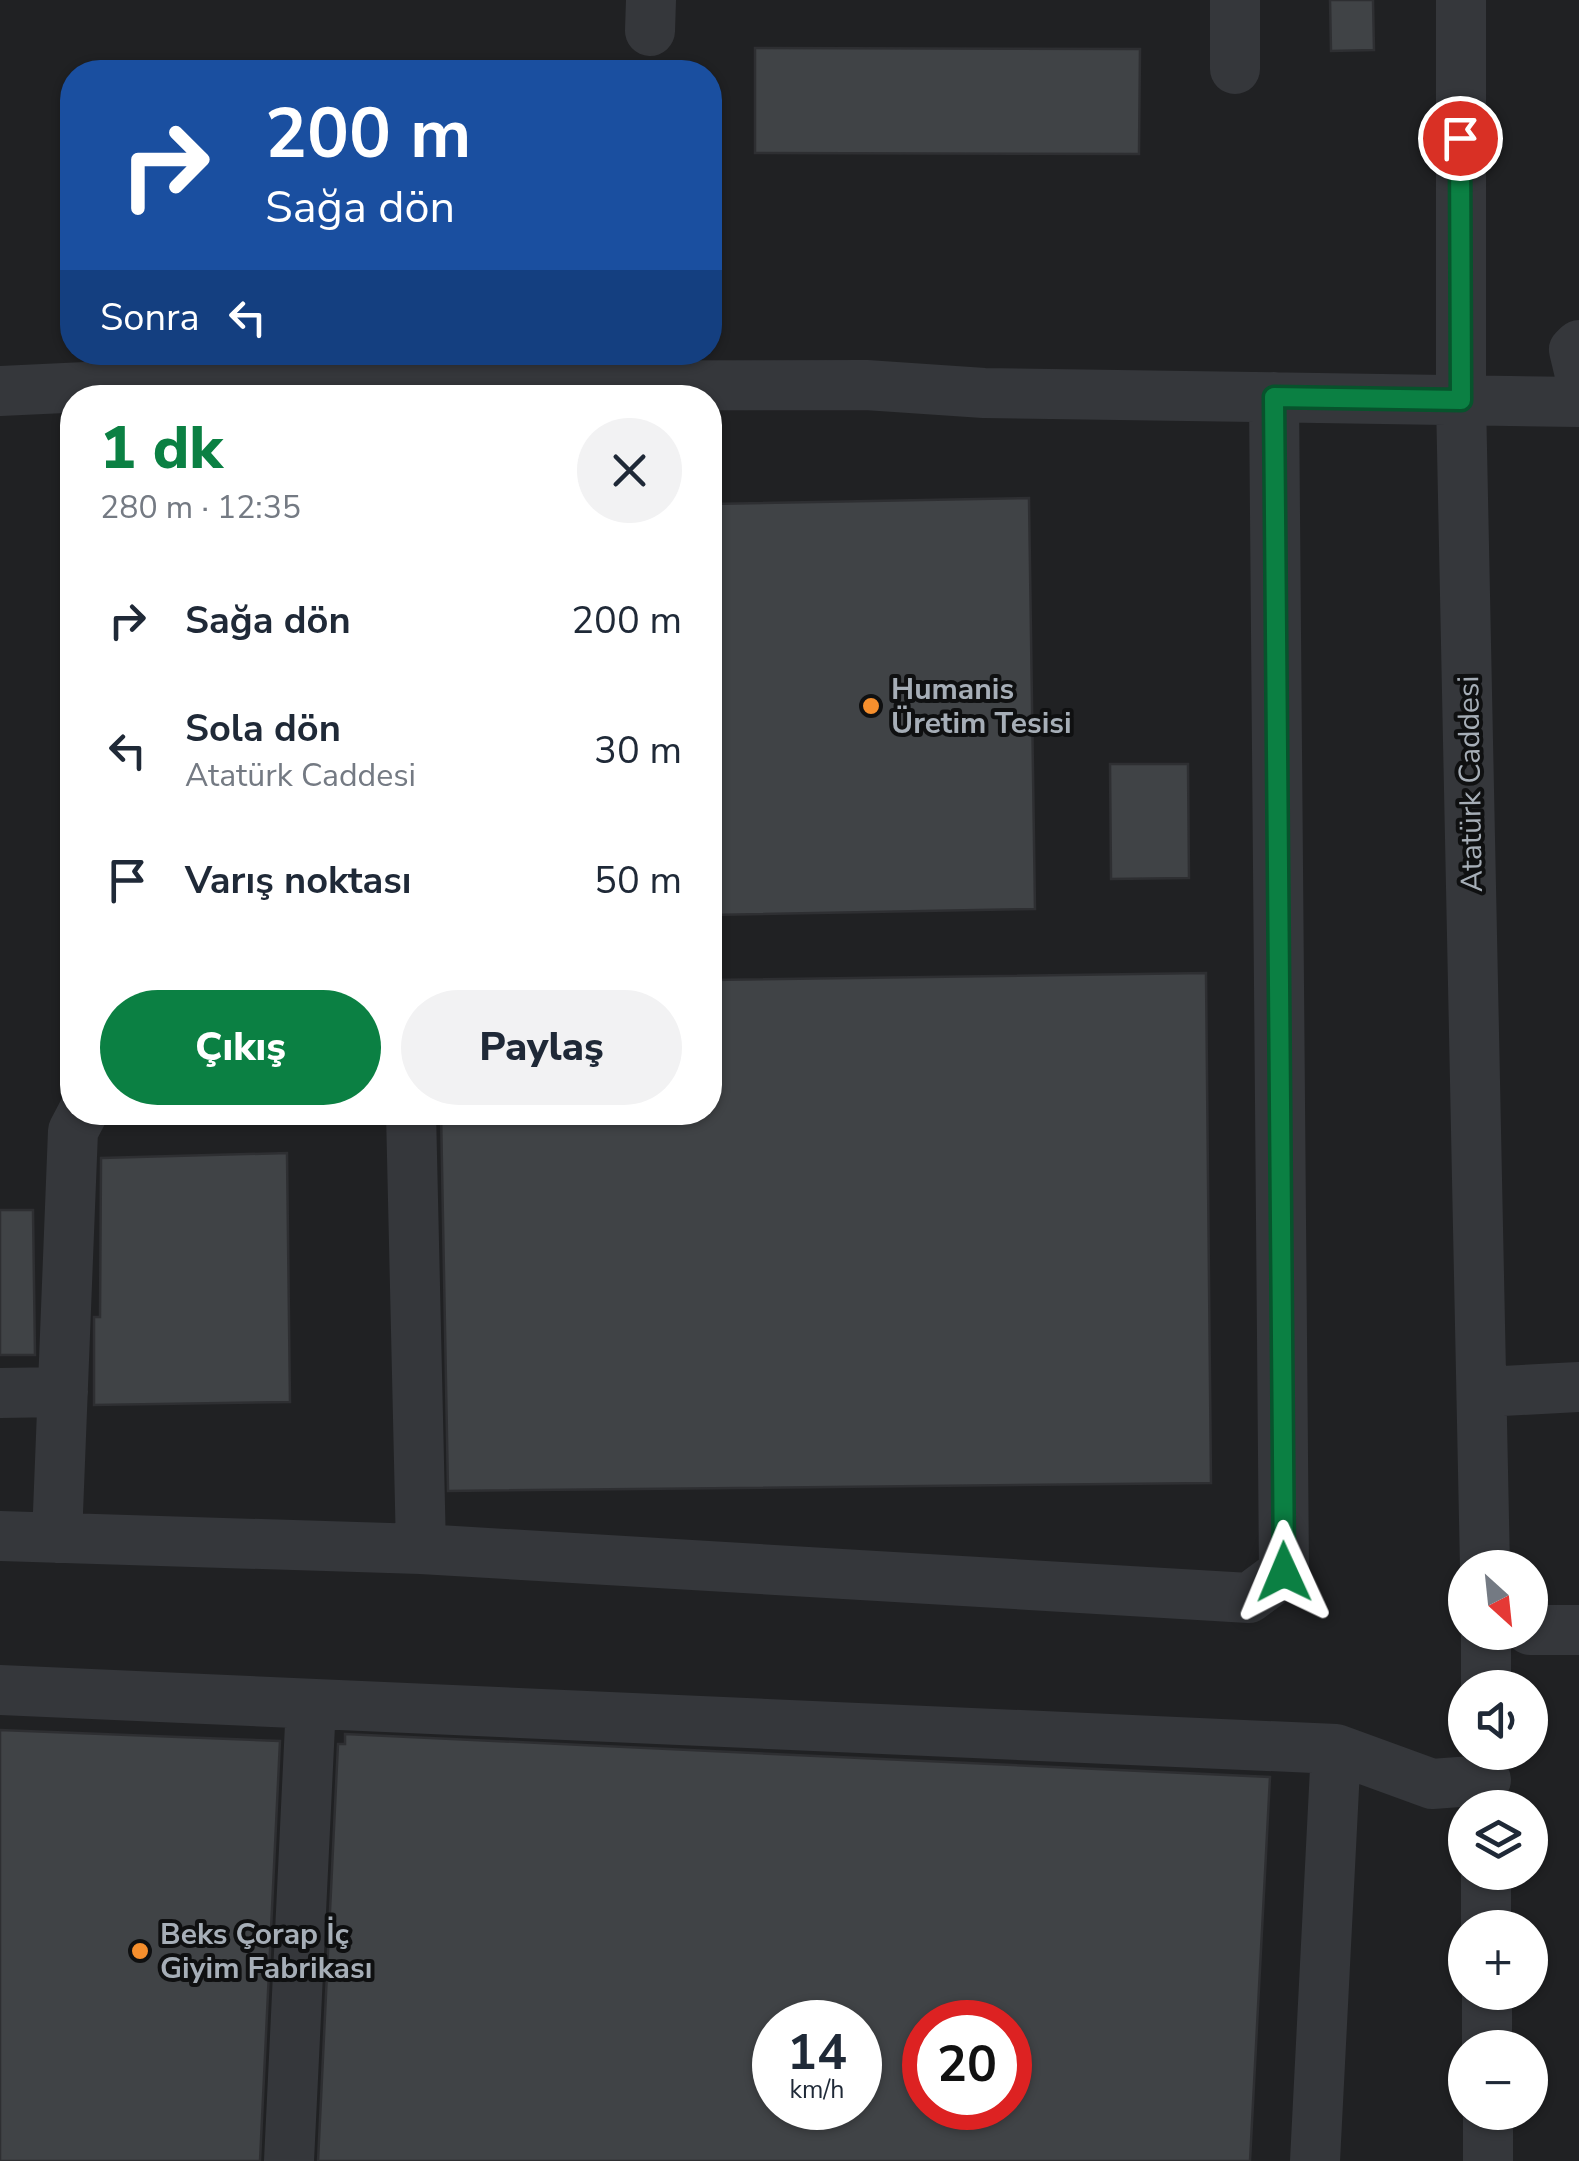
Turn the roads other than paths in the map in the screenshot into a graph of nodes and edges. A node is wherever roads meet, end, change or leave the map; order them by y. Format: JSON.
{"nodes":[{"id":1,"x":1235,"y":0,"type":"edge"},
{"id":2,"x":1461,"y":0,"type":"edge"},
{"id":3,"x":1235,"y":69,"type":"dead end"},
{"id":4,"x":1579,"y":346,"type":"edge"},
{"id":5,"x":1579,"y":371,"type":"edge"},
{"id":6,"x":722,"y":387,"type":"edge"},
{"id":7,"x":60,"y":388,"type":"edge"},
{"id":8,"x":0,"y":391,"type":"edge"},
{"id":9,"x":1274,"y":397,"type":"junction"},
{"id":10,"x":1461,"y":400,"type":"junction"},
{"id":11,"x":1579,"y":402,"type":"edge"},
{"id":12,"x":76,"y":1125,"type":"edge"},
{"id":13,"x":411,"y":1125,"type":"edge"},
{"id":14,"x":1579,"y":1388,"type":"edge"},
{"id":15,"x":62,"y":1392,"type":"junction"},
{"id":16,"x":1484,"y":1392,"type":"junction"},
{"id":17,"x":0,"y":1393,"type":"edge"},
{"id":18,"x":0,"y":1536,"type":"edge"},
{"id":19,"x":57,"y":1538,"type":"junction"},
{"id":20,"x":421,"y":1549,"type":"junction"},
{"id":21,"x":1486,"y":1550,"type":"edge"},
{"id":22,"x":1548,"y":1630,"type":"edge"},
{"id":23,"x":1579,"y":1630,"type":"edge"},
{"id":24,"x":0,"y":1690,"type":"edge"},
{"id":25,"x":311,"y":1704,"type":"junction"},
{"id":26,"x":1336,"y":1749,"type":"junction"},
{"id":27,"x":1486,"y":1780,"type":"edge"},
{"id":28,"x":1488,"y":2130,"type":"edge"},
{"id":29,"x":290,"y":2161,"type":"edge"},
{"id":30,"x":1316,"y":2161,"type":"edge"},
{"id":31,"x":1488,"y":2161,"type":"edge"}],
"edges":[{"from":1,"to":3,"type":"street"},
{"from":2,"to":10,"type":"street","name":"Atatürk Caddesi"},
{"from":4,"to":5,"type":"street"},
{"from":6,"to":9,"type":"street"},
{"from":7,"to":8,"type":"street"},
{"from":9,"to":10,"type":"street"},
{"from":9,"to":20,"type":"street"},
{"from":10,"to":11,"type":"street"},
{"from":10,"to":16,"type":"street","name":"Atatürk Caddesi"},
{"from":12,"to":15,"type":"street"},
{"from":13,"to":20,"type":"street"},
{"from":14,"to":16,"type":"street"},
{"from":15,"to":17,"type":"street"},
{"from":15,"to":19,"type":"street"},
{"from":16,"to":21,"type":"street","name":"Atatürk Caddesi"},
{"from":18,"to":19,"type":"street"},
{"from":19,"to":20,"type":"street"},
{"from":22,"to":23,"type":"street"},
{"from":24,"to":25,"type":"street"},
{"from":25,"to":26,"type":"street"},
{"from":25,"to":29,"type":"street"},
{"from":26,"to":27,"type":"street"},
{"from":26,"to":30,"type":"street"},
{"from":28,"to":31,"type":"street"}]}
